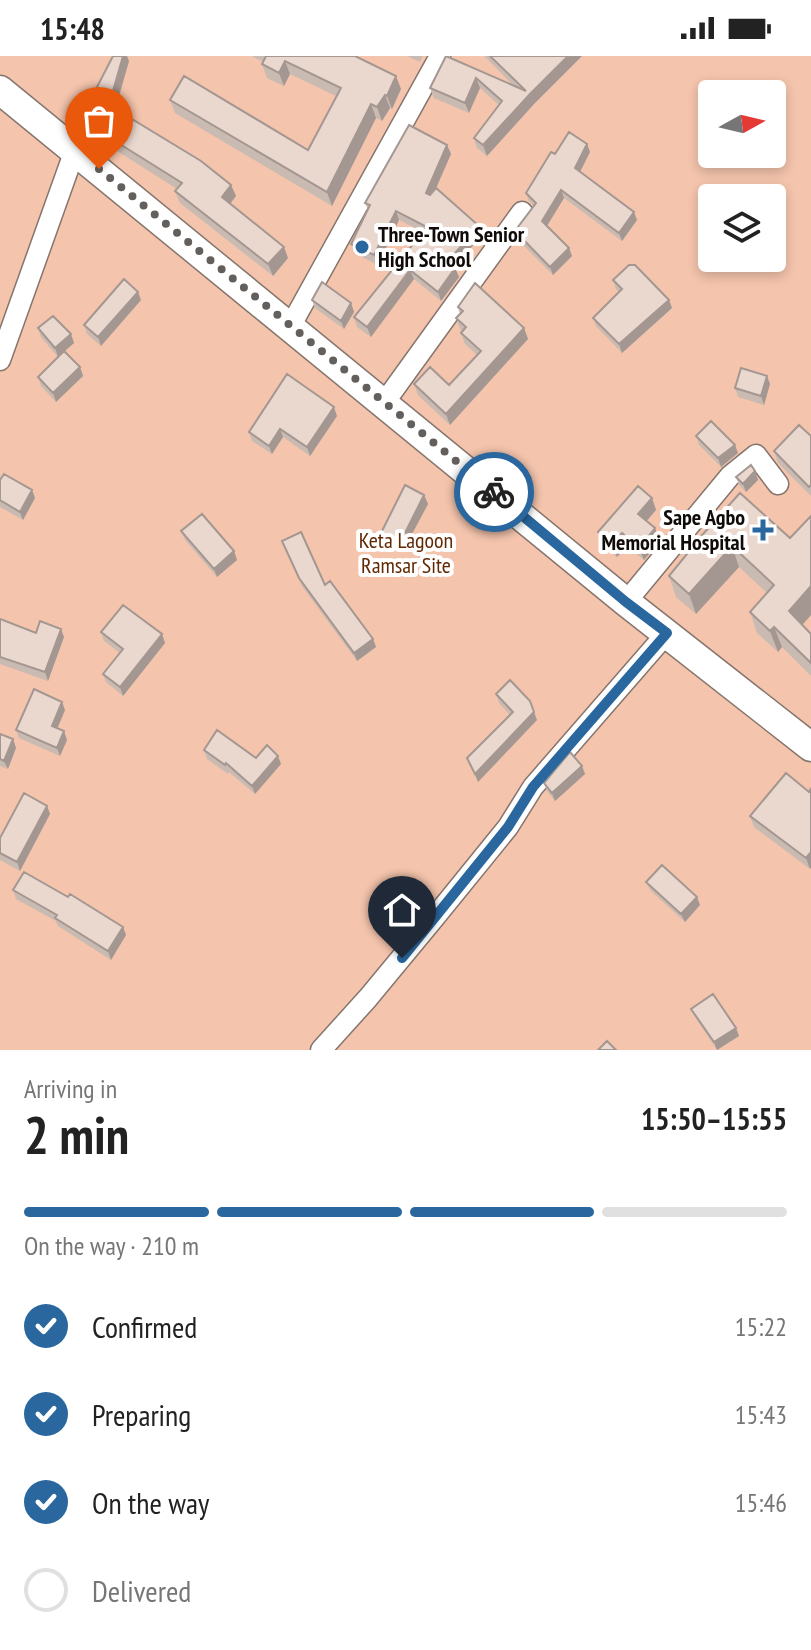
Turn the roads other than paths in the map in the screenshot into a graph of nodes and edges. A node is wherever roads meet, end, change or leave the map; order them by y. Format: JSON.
{"nodes":[{"id":1,"x":440,"y":56,"type":"edge"},
{"id":2,"x":0,"y":90,"type":"edge"},
{"id":3,"x":75,"y":150,"type":"junction"},
{"id":4,"x":522,"y":212,"type":"dead end"},
{"id":5,"x":290,"y":327,"type":"junction"},
{"id":6,"x":0,"y":360,"type":"edge"},
{"id":7,"x":384,"y":403,"type":"junction"},
{"id":8,"x":778,"y":484,"type":"dead end"},
{"id":9,"x":626,"y":602,"type":"junction"},
{"id":10,"x":667,"y":633,"type":"junction"},
{"id":11,"x":811,"y":747,"type":"edge"},
{"id":12,"x":321,"y":1050,"type":"edge"}],
"edges":[{"from":1,"to":5,"type":"street"},
{"from":2,"to":3,"type":"main road"},
{"from":3,"to":5,"type":"main road"},
{"from":3,"to":6,"type":"street"},
{"from":4,"to":7,"type":"street"},
{"from":5,"to":7,"type":"main road"},
{"from":7,"to":9,"type":"main road"},
{"from":8,"to":9,"type":"street"},
{"from":9,"to":10,"type":"main road"},
{"from":10,"to":11,"type":"main road"},
{"from":10,"to":12,"type":"street"}]}
